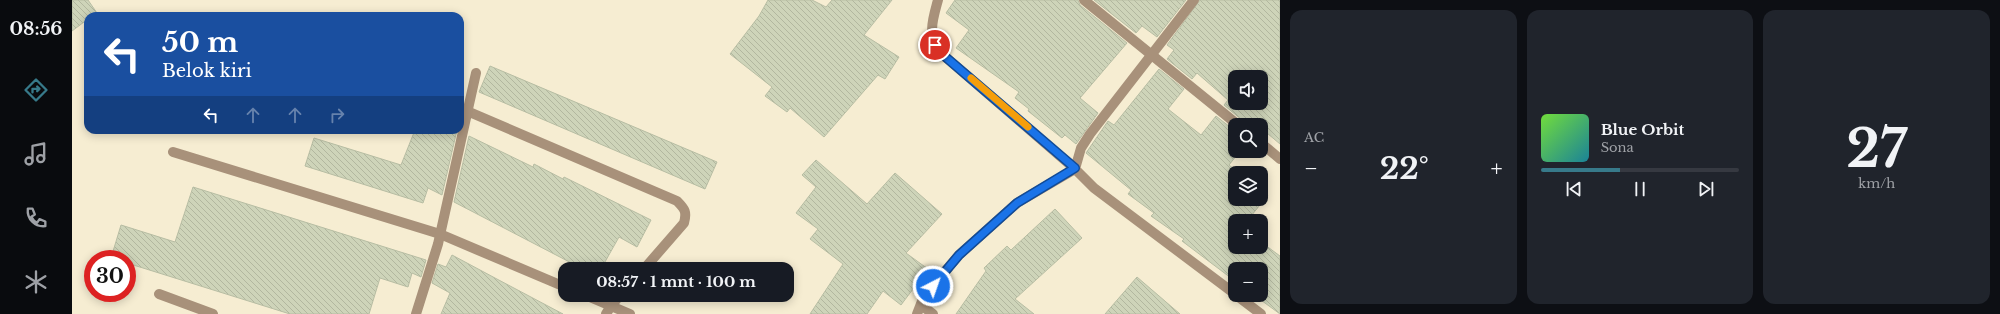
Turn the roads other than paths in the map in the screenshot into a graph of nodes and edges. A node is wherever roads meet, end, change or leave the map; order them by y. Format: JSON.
{"nodes":[{"id":1,"x":938,"y":0,"type":"edge"},
{"id":2,"x":1084,"y":0,"type":"edge"},
{"id":3,"x":1194,"y":0,"type":"edge"},
{"id":4,"x":1152,"y":55,"type":"junction"},
{"id":5,"x":476,"y":73,"type":"dead end"},
{"id":6,"x":464,"y":110,"type":"edge"},
{"id":7,"x":1229,"y":118,"type":"edge"},
{"id":8,"x":459,"y":134,"type":"edge"},
{"id":9,"x":1268,"y":149,"type":"edge"},
{"id":10,"x":173,"y":152,"type":"dead end"},
{"id":11,"x":1280,"y":159,"type":"edge"},
{"id":12,"x":1075,"y":168,"type":"junction"},
{"id":13,"x":440,"y":234,"type":"junction"},
{"id":14,"x":650,"y":262,"type":"edge"},
{"id":15,"x":558,"y":284,"type":"edge"},
{"id":16,"x":1228,"y":289,"type":"edge"},
{"id":17,"x":159,"y":294,"type":"dead end"},
{"id":18,"x":598,"y":302,"type":"edge"},
{"id":19,"x":1245,"y":302,"type":"edge"},
{"id":20,"x":612,"y":310,"type":"edge"},
{"id":21,"x":919,"y":310,"type":"edge"},
{"id":22,"x":213,"y":314,"type":"edge"},
{"id":23,"x":416,"y":314,"type":"edge"},
{"id":24,"x":630,"y":314,"type":"edge"},
{"id":25,"x":933,"y":314,"type":"edge"},
{"id":26,"x":1261,"y":314,"type":"edge"}],
"edges":[{"from":1,"to":12,"type":"street"},
{"from":2,"to":4,"type":"street"},
{"from":3,"to":4,"type":"street"},
{"from":4,"to":7,"type":"street"},
{"from":4,"to":12,"type":"street"},
{"from":5,"to":6,"type":"street"},
{"from":6,"to":14,"type":"street"},
{"from":8,"to":13,"type":"street"},
{"from":9,"to":11,"type":"street"},
{"from":10,"to":13,"type":"street"},
{"from":12,"to":16,"type":"street"},
{"from":12,"to":21,"type":"street"},
{"from":13,"to":15,"type":"street"},
{"from":13,"to":23,"type":"street"},
{"from":17,"to":22,"type":"street"},
{"from":18,"to":20,"type":"street"},
{"from":19,"to":26,"type":"street"},
{"from":20,"to":24,"type":"street"},
{"from":21,"to":25,"type":"street"}]}
